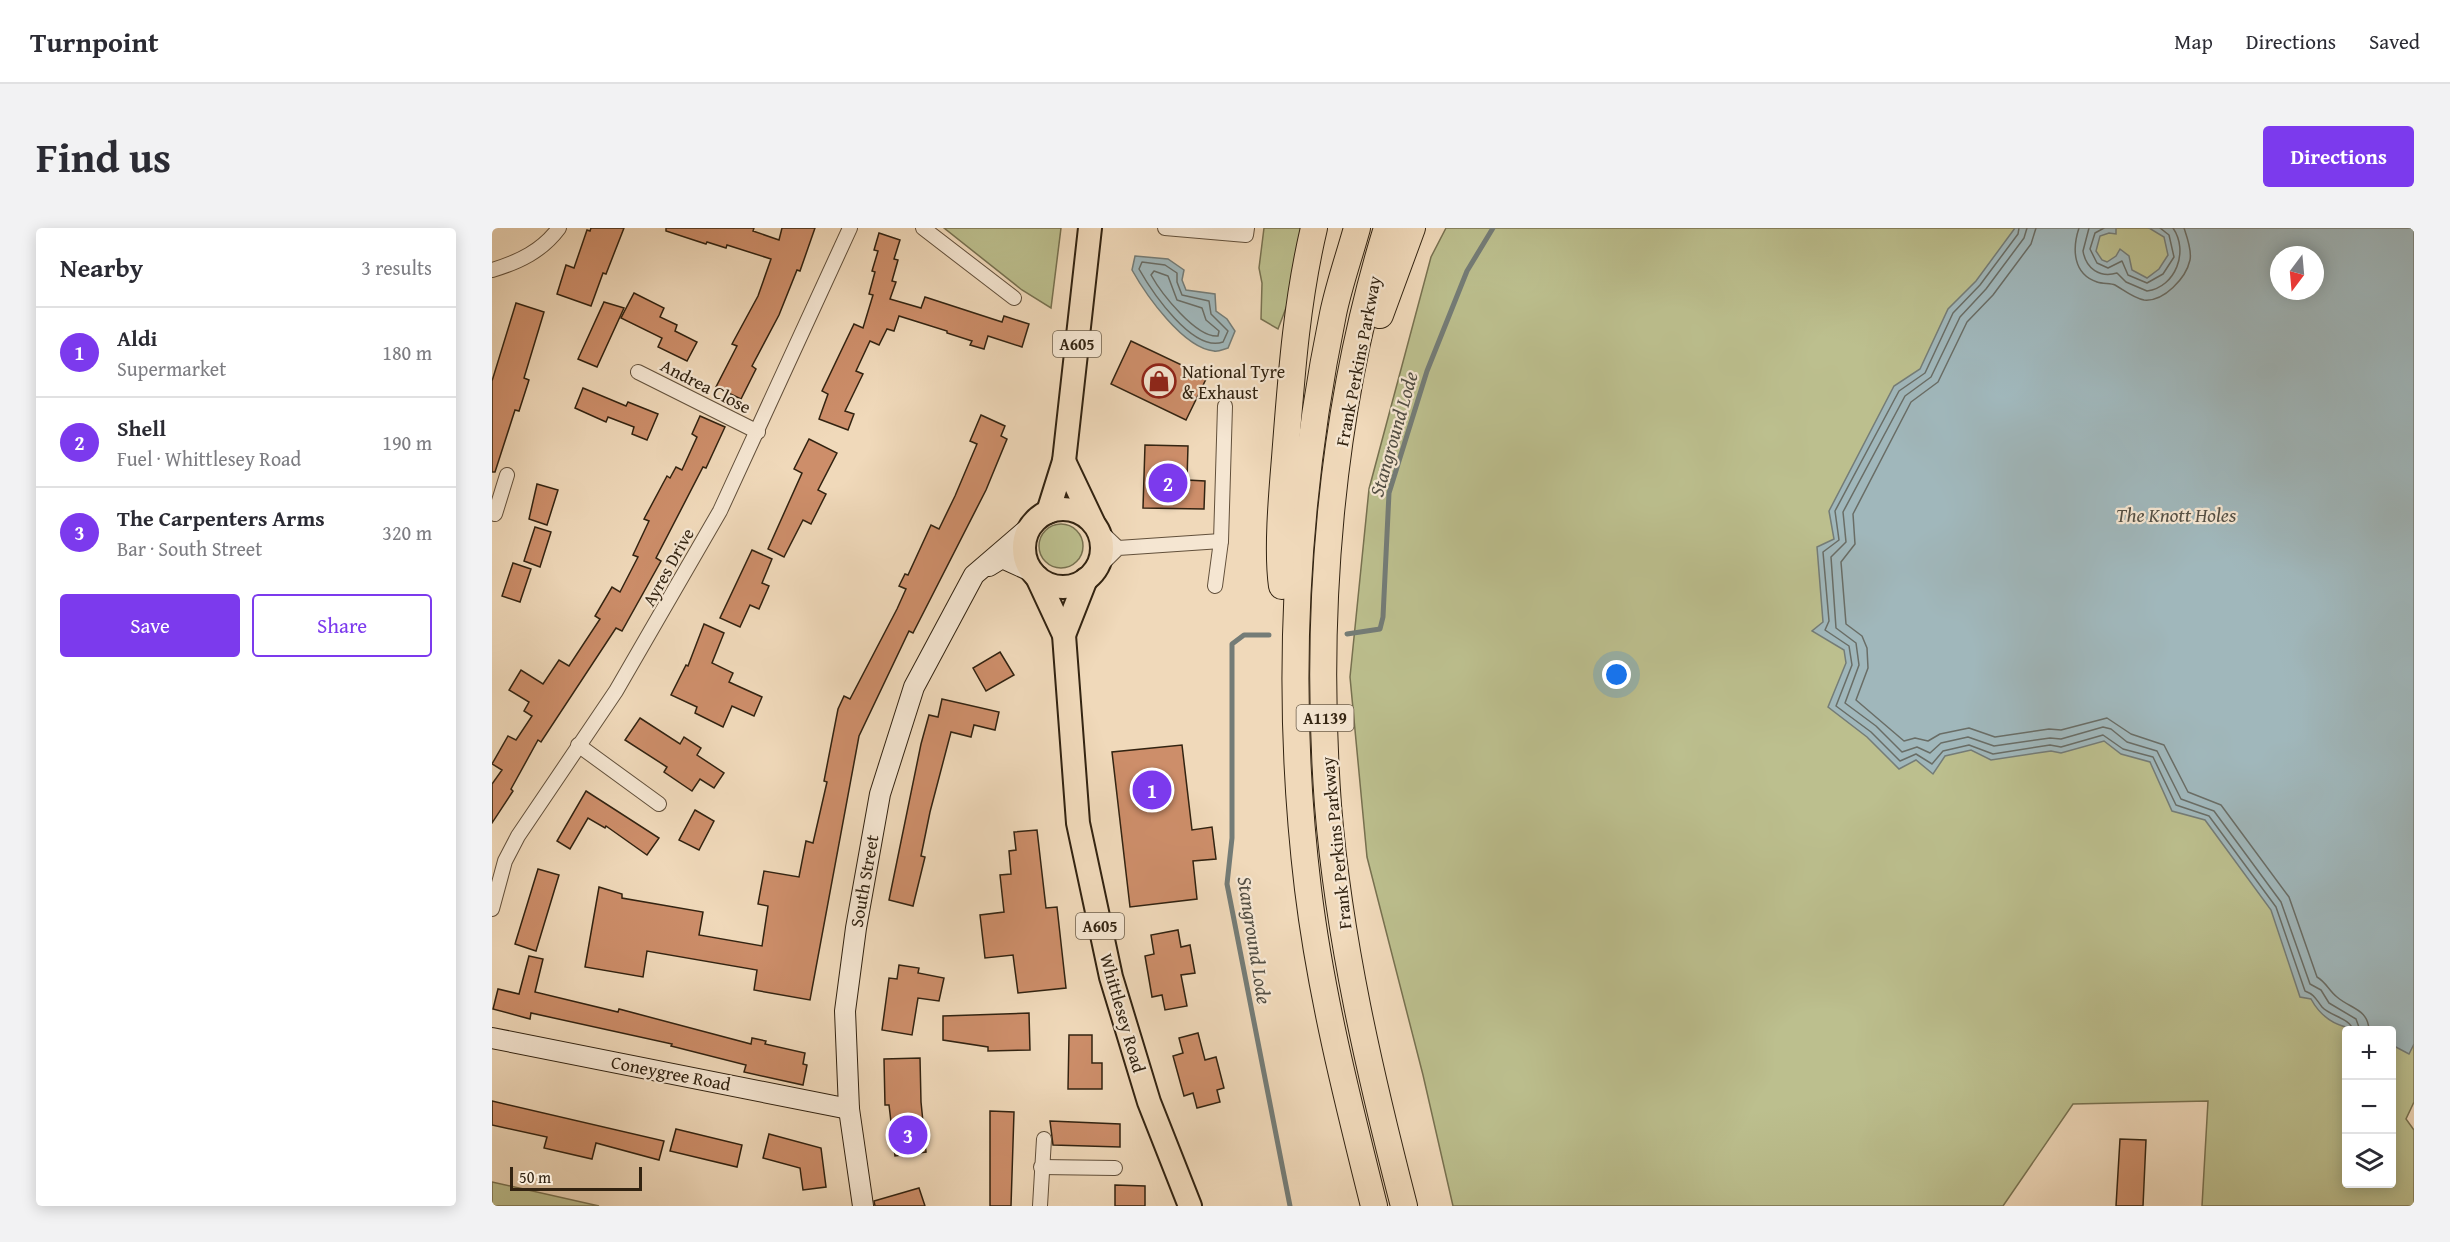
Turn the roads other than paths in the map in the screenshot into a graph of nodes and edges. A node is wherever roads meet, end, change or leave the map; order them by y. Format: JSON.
{"nodes":[{"id":1,"x":559,"y":228,"type":"edge"},
{"id":2,"x":850,"y":228,"type":"edge"},
{"id":3,"x":923,"y":228,"type":"edge"},
{"id":4,"x":1089,"y":228,"type":"edge"},
{"id":5,"x":1165,"y":228,"type":"edge"},
{"id":6,"x":1247,"y":228,"type":"edge"},
{"id":7,"x":1314,"y":228,"type":"edge"},
{"id":8,"x":1357,"y":228,"type":"edge"},
{"id":9,"x":1387,"y":228,"type":"edge"},
{"id":10,"x":1412,"y":228,"type":"edge"},
{"id":11,"x":492,"y":270,"type":"edge"},
{"id":12,"x":1014,"y":298,"type":"dead end"},
{"id":13,"x":638,"y":372,"type":"dead end"},
{"id":14,"x":1347,"y":400,"type":"junction"},
{"id":15,"x":1225,"y":406,"type":"dead end"},
{"id":16,"x":758,"y":432,"type":"junction"},
{"id":17,"x":1064,"y":461,"type":"junction"},
{"id":18,"x":507,"y":475,"type":"dead end"},
{"id":19,"x":493,"y":517,"type":"edge"},
{"id":20,"x":1039,"y":519,"type":"junction"},
{"id":21,"x":1094,"y":524,"type":"junction"},
{"id":22,"x":1221,"y":541,"type":"junction"},
{"id":23,"x":1118,"y":548,"type":"junction"},
{"id":24,"x":1035,"y":574,"type":"junction"},
{"id":25,"x":974,"y":575,"type":"junction"},
{"id":26,"x":1089,"y":577,"type":"junction"},
{"id":27,"x":1215,"y":586,"type":"dead end"},
{"id":28,"x":1064,"y":635,"type":"junction"},
{"id":29,"x":1294,"y":648,"type":"junction"},
{"id":30,"x":578,"y":745,"type":"junction"},
{"id":31,"x":659,"y":804,"type":"dead end"},
{"id":32,"x":492,"y":909,"type":"edge"},
{"id":33,"x":492,"y":1038,"type":"edge"},
{"id":34,"x":849,"y":1109,"type":"junction"},
{"id":35,"x":1044,"y":1139,"type":"dead end"},
{"id":36,"x":1041,"y":1167,"type":"junction"},
{"id":37,"x":1115,"y":1168,"type":"dead end"},
{"id":38,"x":862,"y":1206,"type":"edge"},
{"id":39,"x":1040,"y":1206,"type":"edge"},
{"id":40,"x":1190,"y":1206,"type":"edge"},
{"id":41,"x":1374,"y":1206,"type":"edge"},
{"id":42,"x":1404,"y":1206,"type":"edge"}],
"edges":[{"from":1,"to":11,"type":"street"},
{"from":2,"to":16,"type":"street","name":"Ayres Drive"},
{"from":3,"to":12,"type":"street"},
{"from":4,"to":17,"type":"main road","number":"A605"},
{"from":5,"to":6,"type":"street"},
{"from":7,"to":29,"type":"highway","number":"A1139"},
{"from":8,"to":29,"type":"highway","name":"Frank Perkins Parkway","number":"A1139"},
{"from":9,"to":14,"type":"highway","name":"Frank Perkins Parkway","number":"A1139"},
{"from":10,"to":14,"type":"highway","number":"A1139"},
{"from":13,"to":16,"type":"street","name":"Andrea Close"},
{"from":14,"to":42,"type":"highway","name":"Frank Perkins Parkway","number":"A1139"},
{"from":15,"to":22,"type":"street"},
{"from":16,"to":30,"type":"street","name":"Ayres Drive"},
{"from":17,"to":20,"type":"main road","number":"A605"},
{"from":17,"to":21,"type":"main road","number":"A605"},
{"from":18,"to":19,"type":"street"},
{"from":20,"to":21,"type":"main road"},
{"from":20,"to":24,"type":"main road","number":"A605"},
{"from":20,"to":25,"type":"street","name":"South Street"},
{"from":21,"to":23,"type":"street"},
{"from":21,"to":26,"type":"main road","number":"A605"},
{"from":22,"to":23,"type":"street"},
{"from":22,"to":27,"type":"street"},
{"from":23,"to":26,"type":"street"},
{"from":24,"to":25,"type":"street"},
{"from":24,"to":26,"type":"main road"},
{"from":24,"to":28,"type":"main road","name":"Whittlesey Road","number":"A605"},
{"from":25,"to":34,"type":"street","name":"South Street"},
{"from":26,"to":28,"type":"main road","name":"Whittlesey Road","number":"A605"},
{"from":28,"to":40,"type":"main road","name":"Whittlesey Road","number":"A605"},
{"from":29,"to":41,"type":"highway","name":"Frank Perkins Parkway","number":"A1139"},
{"from":30,"to":31,"type":"street"},
{"from":30,"to":32,"type":"street","name":"Ayres Drive"},
{"from":33,"to":34,"type":"street","name":"Coneygree Road"},
{"from":34,"to":38,"type":"street","name":"South Street"},
{"from":35,"to":36,"type":"street"},
{"from":36,"to":37,"type":"street"},
{"from":36,"to":39,"type":"street"}]}
